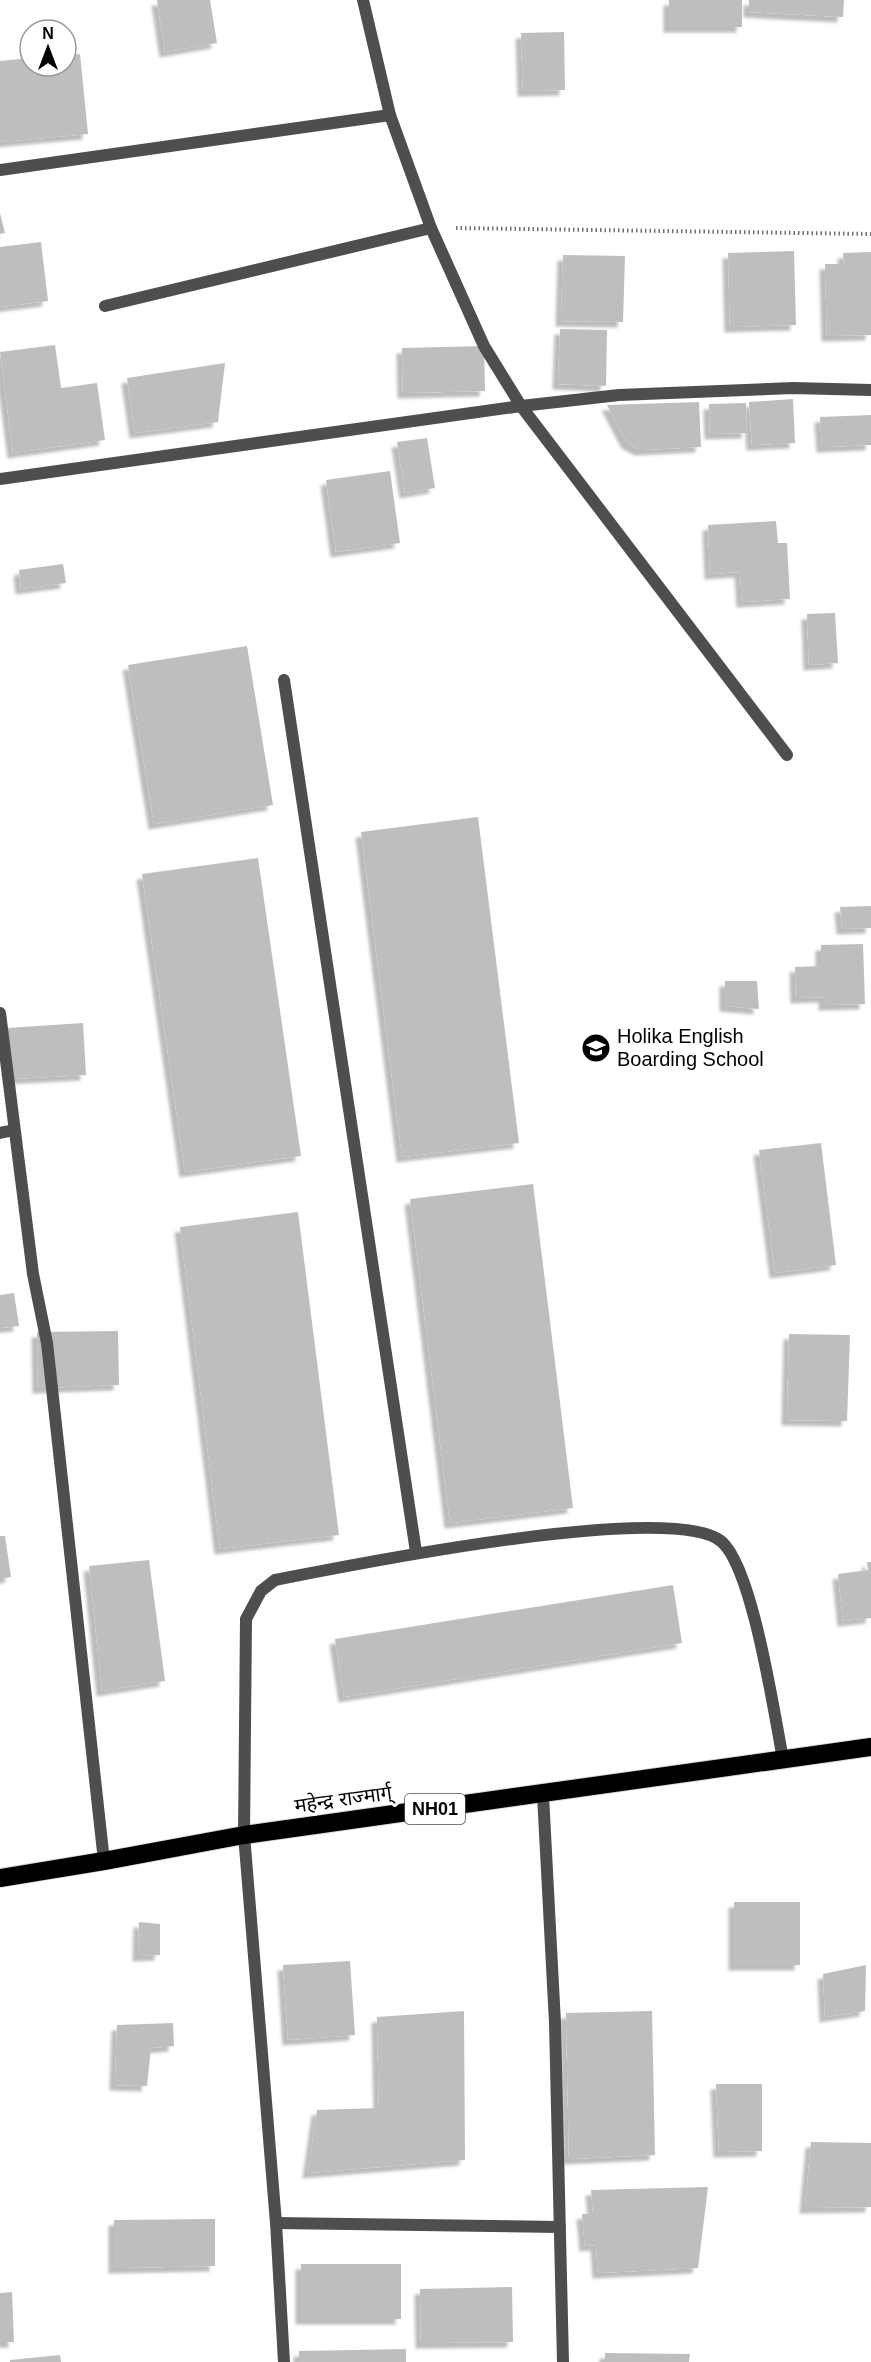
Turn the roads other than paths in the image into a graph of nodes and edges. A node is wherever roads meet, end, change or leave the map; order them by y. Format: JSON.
{"nodes":[{"id":1,"x":363,"y":0,"type":"edge"},
{"id":2,"x":390,"y":115,"type":"junction"},
{"id":3,"x":0,"y":170,"type":"edge"},
{"id":4,"x":431,"y":228,"type":"junction"},
{"id":5,"x":105,"y":306,"type":"dead end"},
{"id":6,"x":871,"y":390,"type":"edge"},
{"id":7,"x":521,"y":406,"type":"junction"},
{"id":8,"x":0,"y":479,"type":"edge"},
{"id":9,"x":284,"y":680,"type":"dead end"},
{"id":10,"x":787,"y":755,"type":"dead end"},
{"id":11,"x":0,"y":1013,"type":"edge"},
{"id":12,"x":14,"y":1130,"type":"junction"},
{"id":13,"x":0,"y":1133,"type":"edge"},
{"id":14,"x":416,"y":1552,"type":"junction"},
{"id":15,"x":871,"y":1747,"type":"edge"},
{"id":16,"x":783,"y":1759,"type":"junction"},
{"id":17,"x":543,"y":1795,"type":"junction"},
{"id":18,"x":244,"y":1835,"type":"junction"},
{"id":19,"x":104,"y":1862,"type":"junction"},
{"id":20,"x":0,"y":1878,"type":"edge"},
{"id":21,"x":276,"y":2223,"type":"junction"},
{"id":22,"x":560,"y":2227,"type":"junction"},
{"id":23,"x":284,"y":2362,"type":"edge"},
{"id":24,"x":563,"y":2362,"type":"edge"}],
"edges":[{"from":1,"to":2,"type":"street"},
{"from":2,"to":3,"type":"street"},
{"from":2,"to":4,"type":"street"},
{"from":4,"to":5,"type":"street"},
{"from":4,"to":7,"type":"street"},
{"from":6,"to":7,"type":"street"},
{"from":7,"to":8,"type":"street"},
{"from":7,"to":10,"type":"street"},
{"from":9,"to":14,"type":"street"},
{"from":11,"to":12,"type":"street"},
{"from":12,"to":13,"type":"street"},
{"from":12,"to":19,"type":"street"},
{"from":14,"to":16,"type":"street"},
{"from":14,"to":18,"type":"street"},
{"from":15,"to":16,"type":"highway","name":"महेन्द्र राज्मार्ग्","number":"NH01"},
{"from":16,"to":17,"type":"highway","name":"महेन्द्र राज्मार्ग्","number":"NH01"},
{"from":17,"to":18,"type":"highway","name":"महेन्द्र राज्मार्ग्","number":"NH01"},
{"from":17,"to":22,"type":"street"},
{"from":18,"to":19,"type":"highway","name":"महेन्द्र राज्मार्ग्","number":"NH01"},
{"from":18,"to":21,"type":"street"},
{"from":19,"to":20,"type":"highway","name":"महेन्द्र राज्मार्ग्","number":"NH01"},
{"from":21,"to":22,"type":"street"},
{"from":21,"to":23,"type":"street"},
{"from":22,"to":24,"type":"street"}]}
